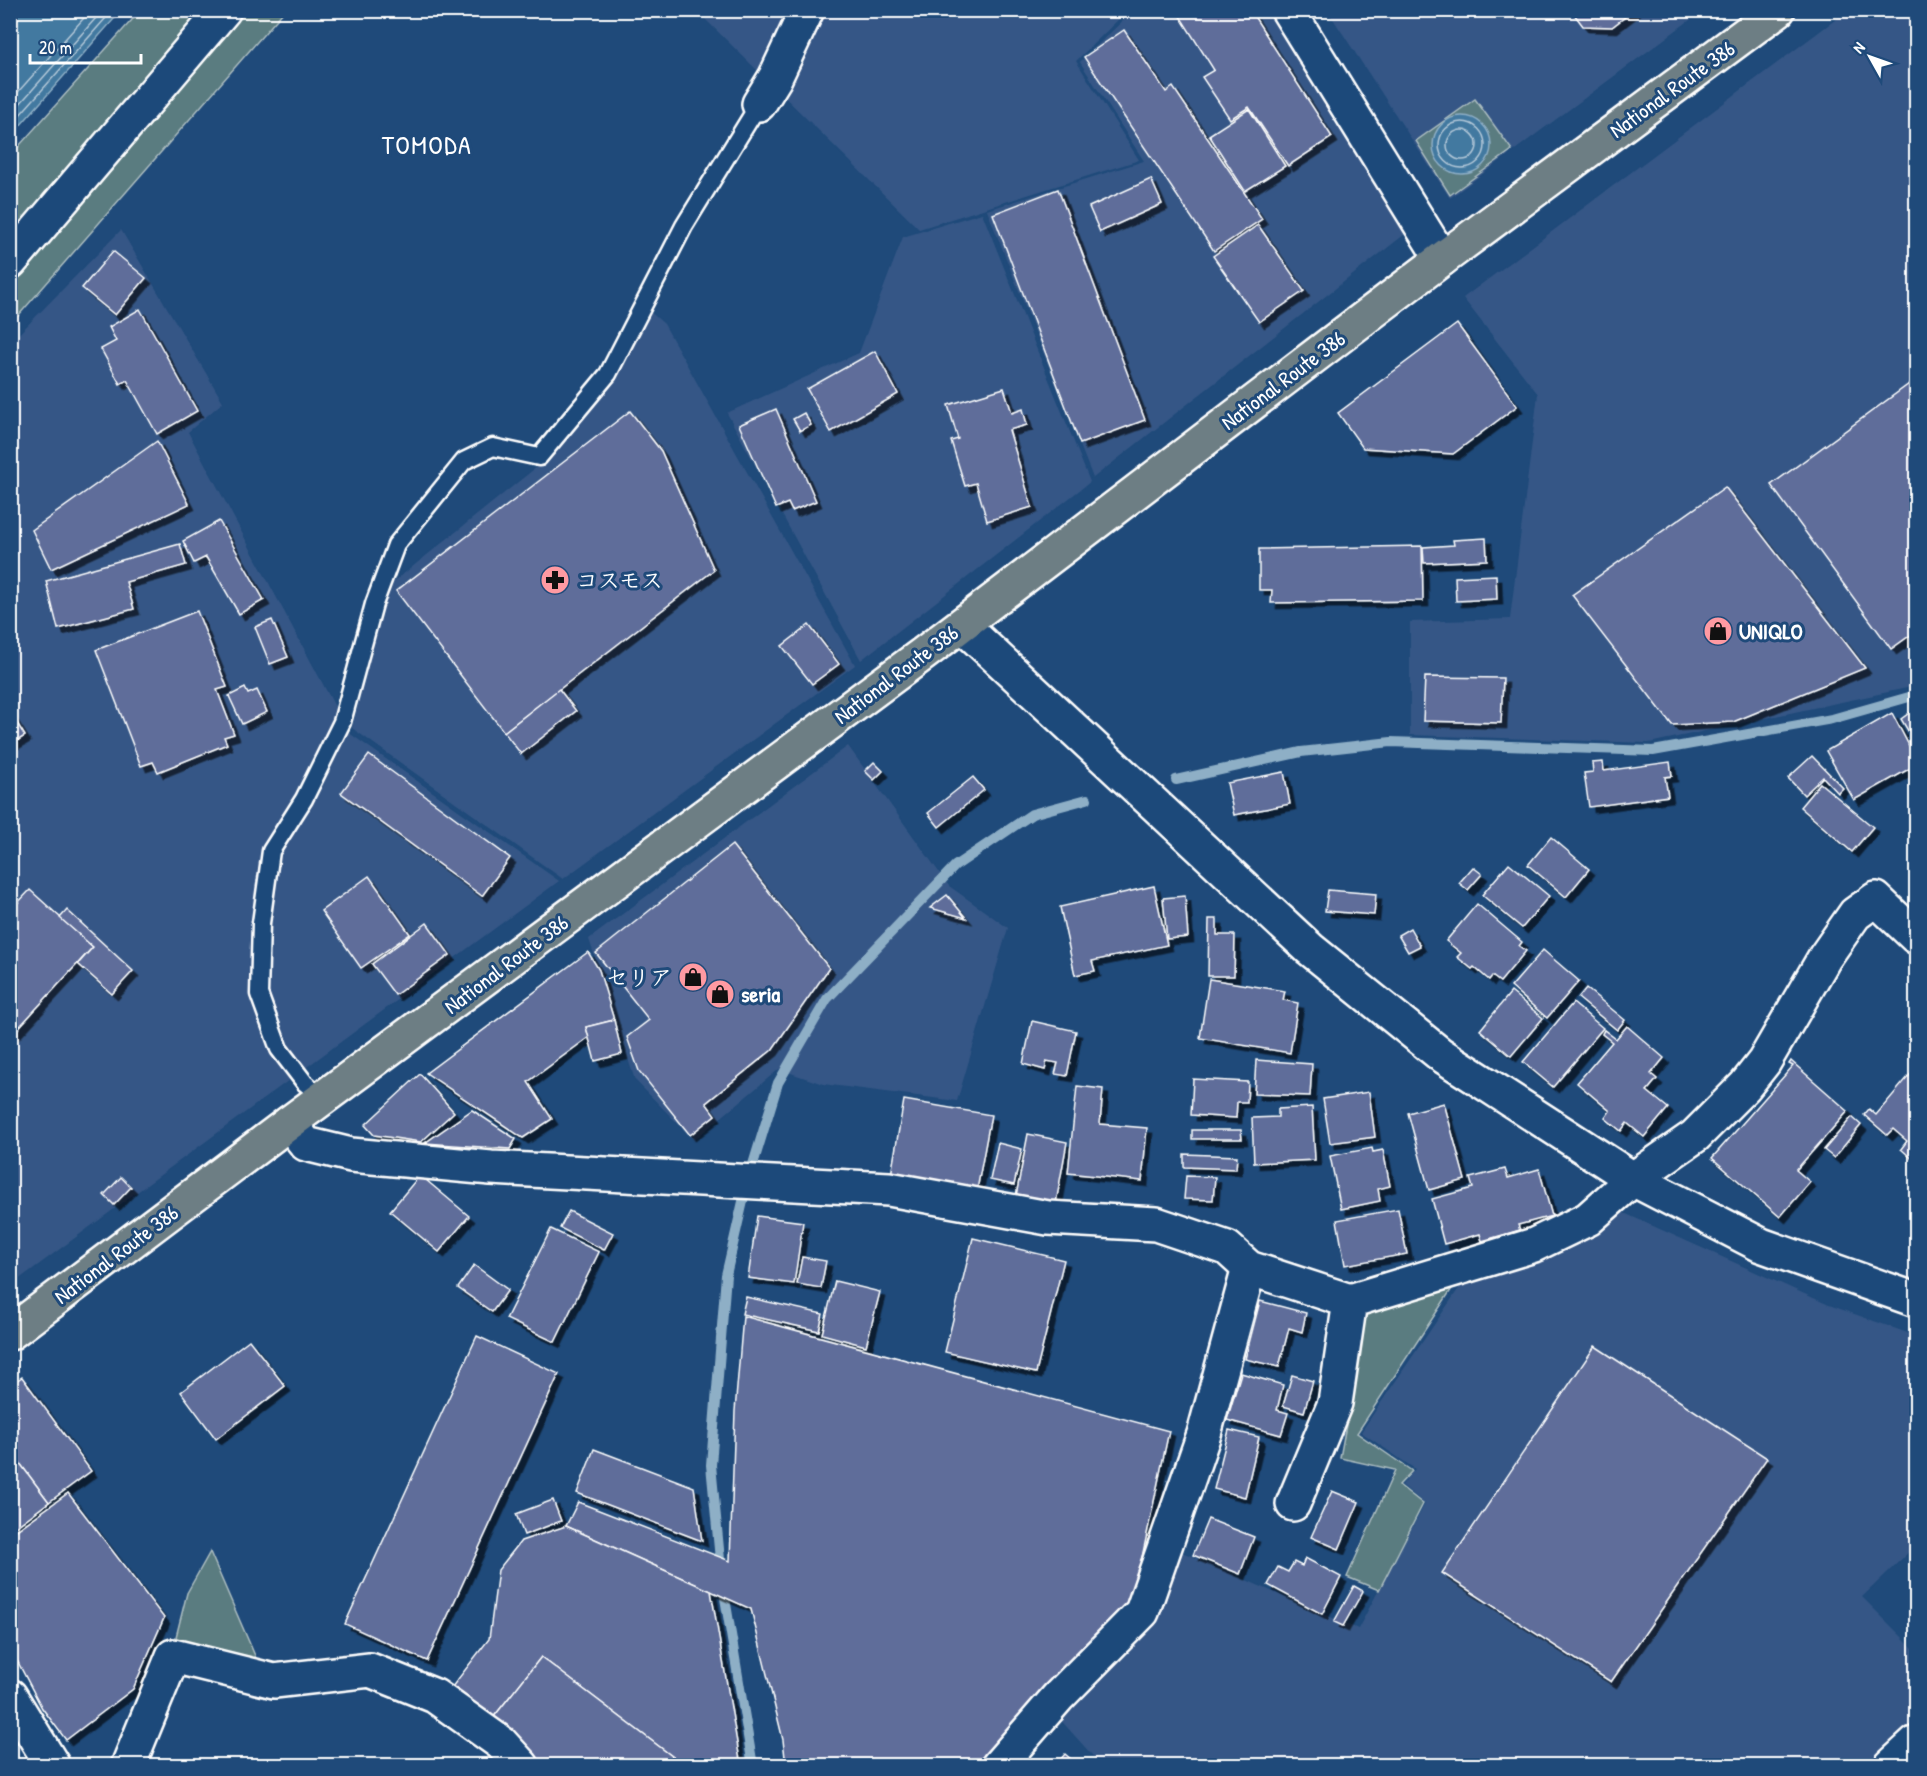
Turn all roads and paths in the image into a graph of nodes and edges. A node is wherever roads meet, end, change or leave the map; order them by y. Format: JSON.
{"nodes":[{"id":1,"x":224,"y":10,"type":"edge"},
{"id":2,"x":807,"y":10,"type":"edge"},
{"id":3,"x":1288,"y":10,"type":"edge"},
{"id":4,"x":1778,"y":10,"type":"edge"},
{"id":5,"x":759,"y":104,"type":"joint"},
{"id":6,"x":1442,"y":258,"type":"junction"},
{"id":7,"x":10,"y":262,"type":"edge"},
{"id":8,"x":962,"y":625,"type":"junction"},
{"id":9,"x":1917,"y":937,"type":"edge"},
{"id":10,"x":324,"y":1099,"type":"junction"},
{"id":11,"x":289,"y":1123,"type":"junction"},
{"id":12,"x":1633,"y":1179,"type":"junction"},
{"id":13,"x":1249,"y":1268,"type":"junction"},
{"id":14,"x":1917,"y":1300,"type":"edge"},
{"id":15,"x":1350,"y":1301,"type":"junction"},
{"id":16,"x":10,"y":1333,"type":"edge"},
{"id":17,"x":1293,"y":1504,"type":"dead end"},
{"id":18,"x":10,"y":1696,"type":"edge"},
{"id":19,"x":1917,"y":1743,"type":"edge"},
{"id":20,"x":53,"y":1766,"type":"edge"},
{"id":21,"x":128,"y":1766,"type":"edge"},
{"id":22,"x":522,"y":1766,"type":"edge"},
{"id":23,"x":998,"y":1766,"type":"edge"},
{"id":24,"x":1891,"y":1766,"type":"edge"}],
"edges":[{"from":1,"to":7,"type":"street"},
{"from":2,"to":5,"type":"street"},
{"from":3,"to":6,"type":"street"},
{"from":4,"to":6,"type":"highway","name":"National Route 386"},
{"from":5,"to":10,"type":"lane"},
{"from":6,"to":8,"type":"highway","name":"National Route 386"},
{"from":8,"to":10,"type":"highway","name":"National Route 386"},
{"from":8,"to":12,"type":"street"},
{"from":9,"to":12,"type":"street"},
{"from":10,"to":11,"type":"highway","name":"National Route 386"},
{"from":11,"to":13,"type":"street"},
{"from":11,"to":16,"type":"highway","name":"National Route 386"},
{"from":12,"to":14,"type":"street"},
{"from":12,"to":15,"type":"street"},
{"from":13,"to":15,"type":"street"},
{"from":13,"to":23,"type":"street"},
{"from":15,"to":17,"type":"street"},
{"from":18,"to":20,"type":"street"},
{"from":19,"to":24,"type":"street"},
{"from":21,"to":22,"type":"street"}]}
